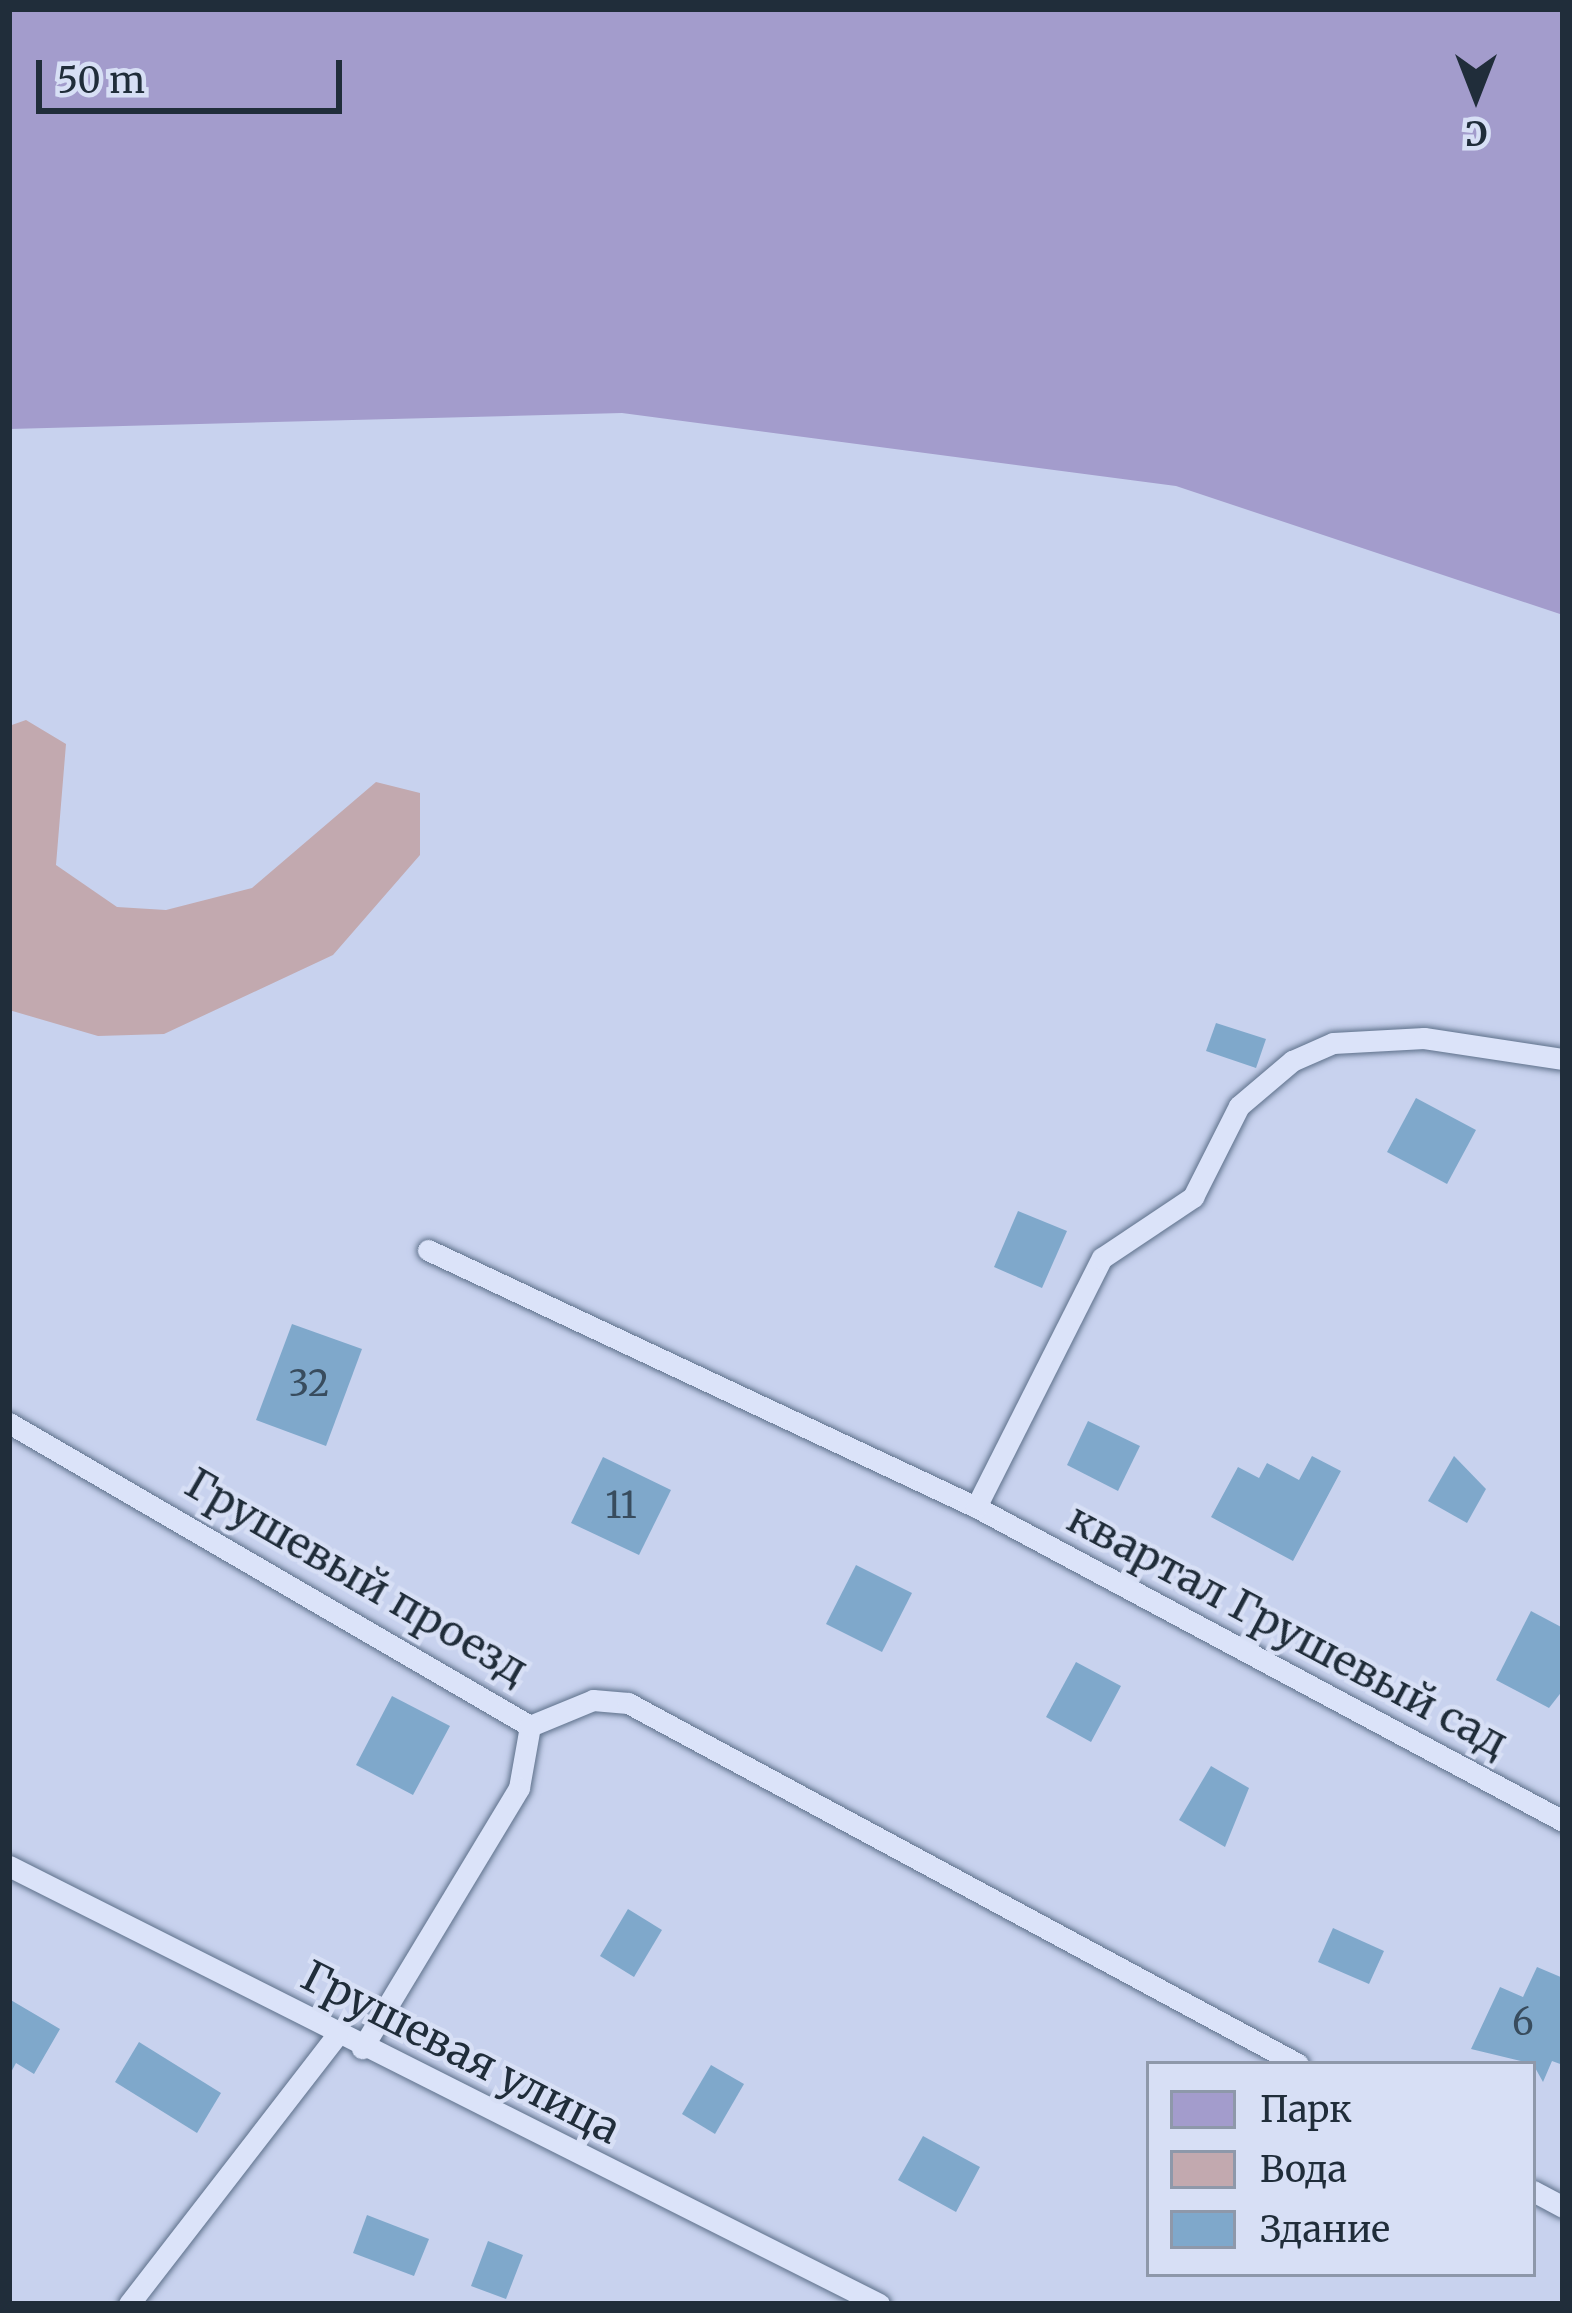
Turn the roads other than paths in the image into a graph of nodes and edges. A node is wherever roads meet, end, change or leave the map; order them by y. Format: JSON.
{"nodes":[{"id":1,"x":1563,"y":1059,"type":"edge"},
{"id":2,"x":428,"y":1250,"type":"dead end"},
{"id":3,"x":9,"y":1423,"type":"edge"},
{"id":4,"x":976,"y":1507,"type":"junction"},
{"id":5,"x":530,"y":1726,"type":"junction"},
{"id":6,"x":1563,"y":1821,"type":"edge"},
{"id":7,"x":9,"y":1866,"type":"edge"},
{"id":8,"x":337,"y":2035,"type":"junction"},
{"id":9,"x":362,"y":2048,"type":"junction"},
{"id":10,"x":1292,"y":2061,"type":"edge"},
{"id":11,"x":1536,"y":2193,"type":"edge"},
{"id":12,"x":1563,"y":2207,"type":"edge"},
{"id":13,"x":129,"y":2304,"type":"edge"},
{"id":14,"x":879,"y":2304,"type":"edge"}],
"edges":[{"from":1,"to":4,"type":"lane"},
{"from":2,"to":4,"type":"lane","name":"квартал Грушевый сад"},
{"from":3,"to":5,"type":"lane","name":"Грушевый проезд"},
{"from":4,"to":6,"type":"lane","name":"квартал Грушевый сад"},
{"from":5,"to":9,"type":"lane","name":"Грушевый проезд"},
{"from":5,"to":10,"type":"lane"},
{"from":7,"to":8,"type":"lane","name":"Грушевая улица"},
{"from":8,"to":9,"type":"lane","name":"Грушевая улица"},
{"from":8,"to":13,"type":"lane"},
{"from":9,"to":14,"type":"lane","name":"Грушевая улица"},
{"from":11,"to":12,"type":"lane"}]}
